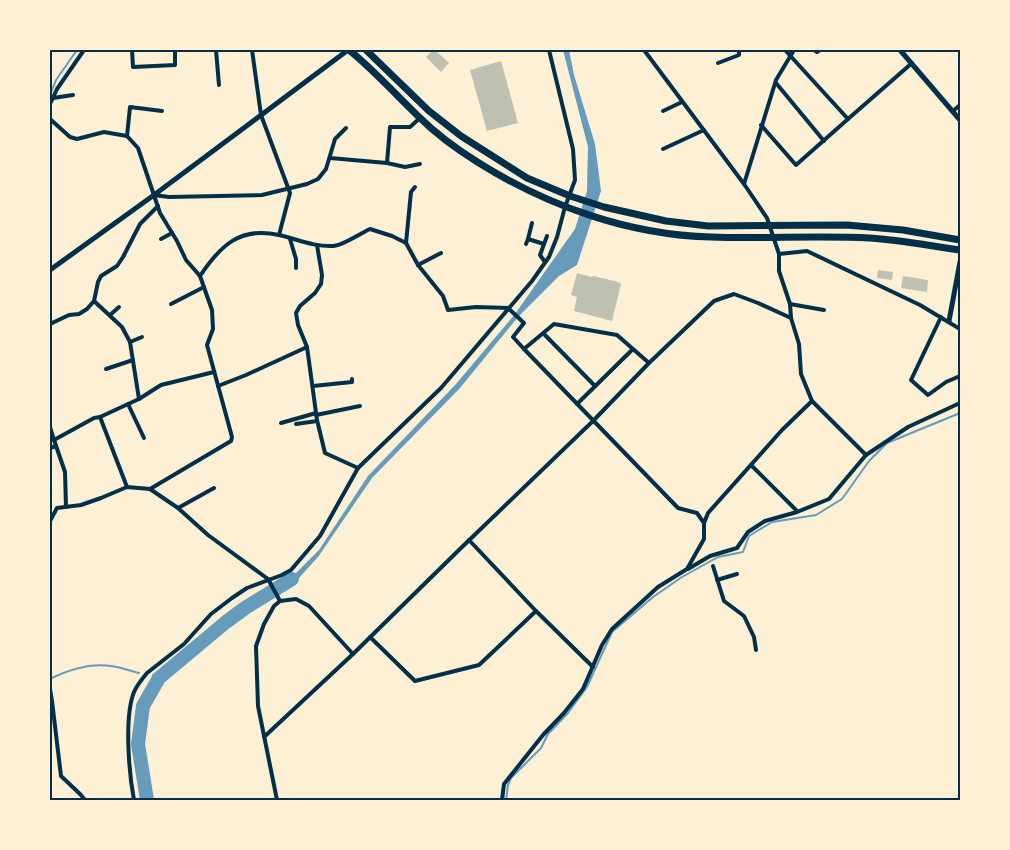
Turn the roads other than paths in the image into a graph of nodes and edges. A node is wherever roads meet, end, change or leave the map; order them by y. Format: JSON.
{"nodes":[{"id":1,"x":84,"y":50,"type":"edge"},
{"id":2,"x":132,"y":50,"type":"edge"},
{"id":3,"x":175,"y":50,"type":"edge"},
{"id":4,"x":216,"y":50,"type":"edge"},
{"id":5,"x":252,"y":50,"type":"edge"},
{"id":6,"x":349,"y":50,"type":"edge"},
{"id":7,"x":366,"y":50,"type":"edge"},
{"id":8,"x":549,"y":50,"type":"edge"},
{"id":9,"x":644,"y":50,"type":"edge"},
{"id":10,"x":739,"y":50,"type":"edge"},
{"id":11,"x":785,"y":50,"type":"edge"},
{"id":12,"x":794,"y":50,"type":"edge"},
{"id":13,"x":814,"y":50,"type":"edge"},
{"id":14,"x":820,"y":50,"type":"edge"},
{"id":15,"x":900,"y":50,"type":"edge"},
{"id":16,"x":791,"y":56,"type":"junction"},
{"id":17,"x":718,"y":63,"type":"dead end"},
{"id":18,"x":912,"y":63,"type":"junction"},
{"id":19,"x":775,"y":83,"type":"junction"},
{"id":20,"x":219,"y":85,"type":"dead end"},
{"id":21,"x":72,"y":94,"type":"dead end"},
{"id":22,"x":52,"y":98,"type":"junction"},
{"id":23,"x":682,"y":102,"type":"junction"},
{"id":24,"x":50,"y":104,"type":"edge"},
{"id":25,"x":960,"y":105,"type":"edge"},
{"id":26,"x":162,"y":111,"type":"dead end"},
{"id":27,"x":663,"y":111,"type":"dead end"},
{"id":28,"x":953,"y":111,"type":"junction"},
{"id":29,"x":261,"y":115,"type":"junction"},
{"id":30,"x":420,"y":118,"type":"junction"},
{"id":31,"x":50,"y":119,"type":"edge"},
{"id":32,"x":848,"y":119,"type":"junction"},
{"id":33,"x":960,"y":120,"type":"edge"},
{"id":34,"x":761,"y":125,"type":"junction"},
{"id":35,"x":345,"y":128,"type":"dead end"},
{"id":36,"x":704,"y":130,"type":"junction"},
{"id":37,"x":127,"y":136,"type":"junction"},
{"id":38,"x":824,"y":141,"type":"junction"},
{"id":39,"x":663,"y":149,"type":"dead end"},
{"id":40,"x":330,"y":158,"type":"junction"},
{"id":41,"x":387,"y":164,"type":"junction"},
{"id":42,"x":420,"y":164,"type":"dead end"},
{"id":43,"x":744,"y":184,"type":"junction"},
{"id":44,"x":415,"y":187,"type":"dead end"},
{"id":45,"x":288,"y":189,"type":"junction"},
{"id":46,"x":154,"y":195,"type":"junction"},
{"id":47,"x":570,"y":196,"type":"junction"},
{"id":48,"x":158,"y":206,"type":"junction"},
{"id":49,"x":569,"y":208,"type":"junction"},
{"id":50,"x":532,"y":223,"type":"dead end"},
{"id":51,"x":769,"y":226,"type":"junction"},
{"id":52,"x":172,"y":233,"type":"junction"},
{"id":53,"x":279,"y":235,"type":"junction"},
{"id":54,"x":547,"y":236,"type":"dead end"},
{"id":55,"x":773,"y":237,"type":"junction"},
{"id":56,"x":290,"y":238,"type":"junction"},
{"id":57,"x":161,"y":239,"type":"dead end"},
{"id":58,"x":960,"y":240,"type":"edge"},
{"id":59,"x":406,"y":243,"type":"junction"},
{"id":60,"x":544,"y":244,"type":"junction"},
{"id":61,"x":317,"y":245,"type":"junction"},
{"id":62,"x":960,"y":250,"type":"edge"},
{"id":63,"x":441,"y":253,"type":"dead end"},
{"id":64,"x":779,"y":254,"type":"junction"},
{"id":65,"x":545,"y":262,"type":"junction"},
{"id":66,"x":960,"y":262,"type":"edge"},
{"id":67,"x":418,"y":265,"type":"junction"},
{"id":68,"x":296,"y":268,"type":"dead end"},
{"id":69,"x":50,"y":270,"type":"edge"},
{"id":70,"x":200,"y":276,"type":"junction"},
{"id":71,"x":204,"y":287,"type":"junction"},
{"id":72,"x":94,"y":301,"type":"junction"},
{"id":73,"x":171,"y":304,"type":"dead end"},
{"id":74,"x":790,"y":304,"type":"junction"},
{"id":75,"x":119,"y":308,"type":"dead end"},
{"id":76,"x":508,"y":308,"type":"junction"},
{"id":77,"x":824,"y":310,"type":"dead end"},
{"id":78,"x":110,"y":315,"type":"junction"},
{"id":79,"x":941,"y":317,"type":"junction"},
{"id":80,"x":791,"y":318,"type":"junction"},
{"id":81,"x":949,"y":321,"type":"junction"},
{"id":82,"x":50,"y":324,"type":"edge"},
{"id":83,"x":960,"y":329,"type":"edge"},
{"id":84,"x":544,"y":334,"type":"junction"},
{"id":85,"x":142,"y":337,"type":"dead end"},
{"id":86,"x":130,"y":342,"type":"junction"},
{"id":87,"x":306,"y":347,"type":"junction"},
{"id":88,"x":525,"y":349,"type":"junction"},
{"id":89,"x":633,"y":349,"type":"junction"},
{"id":90,"x":133,"y":360,"type":"junction"},
{"id":91,"x":649,"y":363,"type":"junction"},
{"id":92,"x":106,"y":369,"type":"dead end"},
{"id":93,"x":214,"y":372,"type":"junction"},
{"id":94,"x":960,"y":376,"type":"edge"},
{"id":95,"x":352,"y":379,"type":"dead end"},
{"id":96,"x":218,"y":386,"type":"junction"},
{"id":97,"x":313,"y":386,"type":"junction"},
{"id":98,"x":595,"y":386,"type":"junction"},
{"id":99,"x":139,"y":399,"type":"junction"},
{"id":100,"x":812,"y":401,"type":"junction"},
{"id":101,"x":960,"y":403,"type":"edge"},
{"id":102,"x":128,"y":404,"type":"junction"},
{"id":103,"x":577,"y":404,"type":"junction"},
{"id":104,"x":360,"y":406,"type":"dead end"},
{"id":105,"x":316,"y":414,"type":"junction"},
{"id":106,"x":100,"y":417,"type":"junction"},
{"id":107,"x":317,"y":421,"type":"junction"},
{"id":108,"x":593,"y":421,"type":"junction"},
{"id":109,"x":281,"y":423,"type":"dead end"},
{"id":110,"x":296,"y":424,"type":"dead end"},
{"id":111,"x":50,"y":427,"type":"edge"},
{"id":112,"x":144,"y":438,"type":"dead end"},
{"id":113,"x":54,"y":440,"type":"junction"},
{"id":114,"x":56,"y":446,"type":"junction"},
{"id":115,"x":50,"y":448,"type":"edge"},
{"id":116,"x":866,"y":455,"type":"junction"},
{"id":117,"x":750,"y":465,"type":"junction"},
{"id":118,"x":358,"y":468,"type":"junction"},
{"id":119,"x":127,"y":487,"type":"junction"},
{"id":120,"x":214,"y":488,"type":"dead end"},
{"id":121,"x":150,"y":489,"type":"junction"},
{"id":122,"x":66,"y":507,"type":"junction"},
{"id":123,"x":178,"y":508,"type":"junction"},
{"id":124,"x":797,"y":512,"type":"junction"},
{"id":125,"x":50,"y":521,"type":"edge"},
{"id":126,"x":704,"y":523,"type":"junction"},
{"id":127,"x":469,"y":540,"type":"junction"},
{"id":128,"x":712,"y":566,"type":"dead end"},
{"id":129,"x":687,"y":569,"type":"junction"},
{"id":130,"x":737,"y":574,"type":"dead end"},
{"id":131,"x":717,"y":580,"type":"junction"},
{"id":132,"x":269,"y":581,"type":"junction"},
{"id":133,"x":278,"y":599,"type":"junction"},
{"id":134,"x":536,"y":611,"type":"junction"},
{"id":135,"x":370,"y":637,"type":"junction"},
{"id":136,"x":756,"y":650,"type":"dead end"},
{"id":137,"x":353,"y":654,"type":"junction"},
{"id":138,"x":593,"y":668,"type":"junction"},
{"id":139,"x":50,"y":689,"type":"edge"},
{"id":140,"x":264,"y":737,"type":"junction"},
{"id":141,"x":85,"y":801,"type":"edge"},
{"id":142,"x":134,"y":801,"type":"edge"},
{"id":143,"x":277,"y":801,"type":"edge"},
{"id":144,"x":502,"y":801,"type":"edge"}],
"edges":[{"from":1,"to":22,"type":"street"},
{"from":2,"to":3,"type":"street"},
{"from":4,"to":20,"type":"street"},
{"from":5,"to":29,"type":"street"},
{"from":6,"to":29,"type":"street"},
{"from":6,"to":30,"type":"highway"},
{"from":7,"to":47,"type":"highway"},
{"from":8,"to":47,"type":"street"},
{"from":9,"to":23,"type":"street"},
{"from":10,"to":17,"type":"street"},
{"from":11,"to":16,"type":"street"},
{"from":12,"to":16,"type":"street"},
{"from":13,"to":14,"type":"street"},
{"from":15,"to":18,"type":"street"},
{"from":16,"to":19,"type":"street"},
{"from":16,"to":32,"type":"street"},
{"from":18,"to":28,"type":"street"},
{"from":18,"to":32,"type":"street"},
{"from":19,"to":34,"type":"street"},
{"from":19,"to":38,"type":"street"},
{"from":21,"to":22,"type":"street"},
{"from":22,"to":24,"type":"street"},
{"from":23,"to":27,"type":"street"},
{"from":23,"to":36,"type":"street"},
{"from":25,"to":28,"type":"street"},
{"from":26,"to":37,"type":"street"},
{"from":28,"to":33,"type":"street"},
{"from":29,"to":45,"type":"street"},
{"from":29,"to":46,"type":"street"},
{"from":30,"to":41,"type":"street"},
{"from":30,"to":49,"type":"highway"},
{"from":31,"to":37,"type":"street"},
{"from":32,"to":38,"type":"street"},
{"from":34,"to":38,"type":"street"},
{"from":34,"to":43,"type":"street"},
{"from":35,"to":40,"type":"street"},
{"from":36,"to":39,"type":"street"},
{"from":36,"to":43,"type":"street"},
{"from":37,"to":46,"type":"street"},
{"from":40,"to":41,"type":"street"},
{"from":40,"to":45,"type":"street"},
{"from":41,"to":42,"type":"street"},
{"from":43,"to":51,"type":"street"},
{"from":44,"to":59,"type":"street"},
{"from":45,"to":46,"type":"street"},
{"from":45,"to":53,"type":"street"},
{"from":46,"to":48,"type":"street"},
{"from":46,"to":69,"type":"street"},
{"from":47,"to":49,"type":"street"},
{"from":47,"to":51,"type":"highway"},
{"from":48,"to":52,"type":"street"},
{"from":48,"to":72,"type":"street"},
{"from":49,"to":55,"type":"highway"},
{"from":49,"to":65,"type":"street"},
{"from":50,"to":60,"type":"street"},
{"from":51,"to":55,"type":"street"},
{"from":51,"to":58,"type":"highway"},
{"from":52,"to":57,"type":"street"},
{"from":52,"to":70,"type":"street"},
{"from":53,"to":56,"type":"street"},
{"from":53,"to":70,"type":"street"},
{"from":54,"to":60,"type":"street"},
{"from":55,"to":62,"type":"highway"},
{"from":55,"to":64,"type":"street"},
{"from":56,"to":61,"type":"street"},
{"from":56,"to":68,"type":"street"},
{"from":59,"to":61,"type":"street"},
{"from":59,"to":67,"type":"street"},
{"from":60,"to":65,"type":"street"},
{"from":61,"to":87,"type":"street"},
{"from":63,"to":67,"type":"street"},
{"from":64,"to":74,"type":"street"},
{"from":64,"to":79,"type":"street"},
{"from":65,"to":76,"type":"street"},
{"from":66,"to":81,"type":"street"},
{"from":67,"to":76,"type":"street"},
{"from":70,"to":71,"type":"street"},
{"from":71,"to":73,"type":"street"},
{"from":71,"to":93,"type":"street"},
{"from":72,"to":78,"type":"street"},
{"from":72,"to":82,"type":"street"},
{"from":74,"to":77,"type":"street"},
{"from":74,"to":80,"type":"street"},
{"from":75,"to":78,"type":"street"},
{"from":76,"to":88,"type":"street"},
{"from":76,"to":118,"type":"street"},
{"from":78,"to":86,"type":"street"},
{"from":79,"to":81,"type":"street"},
{"from":79,"to":94,"type":"street"},
{"from":80,"to":91,"type":"street"},
{"from":80,"to":100,"type":"street"},
{"from":81,"to":83,"type":"street"},
{"from":84,"to":88,"type":"street"},
{"from":84,"to":89,"type":"street"},
{"from":84,"to":98,"type":"street"},
{"from":85,"to":86,"type":"street"},
{"from":86,"to":90,"type":"street"},
{"from":87,"to":96,"type":"street"},
{"from":87,"to":97,"type":"street"},
{"from":88,"to":103,"type":"street"},
{"from":89,"to":91,"type":"street"},
{"from":89,"to":98,"type":"street"},
{"from":90,"to":92,"type":"street"},
{"from":90,"to":99,"type":"street"},
{"from":91,"to":108,"type":"street"},
{"from":93,"to":96,"type":"street"},
{"from":93,"to":99,"type":"street"},
{"from":95,"to":97,"type":"street"},
{"from":96,"to":121,"type":"street"},
{"from":97,"to":105,"type":"street"},
{"from":98,"to":103,"type":"street"},
{"from":99,"to":102,"type":"street"},
{"from":100,"to":116,"type":"street"},
{"from":100,"to":117,"type":"street"},
{"from":101,"to":116,"type":"street"},
{"from":102,"to":106,"type":"street"},
{"from":102,"to":112,"type":"street"},
{"from":103,"to":108,"type":"street"},
{"from":104,"to":105,"type":"street"},
{"from":105,"to":107,"type":"street"},
{"from":105,"to":109,"type":"street"},
{"from":106,"to":113,"type":"street"},
{"from":106,"to":119,"type":"street"},
{"from":107,"to":110,"type":"street"},
{"from":107,"to":118,"type":"street"},
{"from":108,"to":126,"type":"street"},
{"from":108,"to":127,"type":"street"},
{"from":111,"to":113,"type":"street"},
{"from":113,"to":114,"type":"street"},
{"from":114,"to":115,"type":"street"},
{"from":114,"to":122,"type":"street"},
{"from":116,"to":124,"type":"street"},
{"from":117,"to":124,"type":"street"},
{"from":117,"to":126,"type":"street"},
{"from":118,"to":132,"type":"street"},
{"from":119,"to":121,"type":"street"},
{"from":119,"to":122,"type":"street"},
{"from":120,"to":123,"type":"street"},
{"from":121,"to":123,"type":"street"},
{"from":122,"to":125,"type":"street"},
{"from":123,"to":132,"type":"street"},
{"from":124,"to":129,"type":"street"},
{"from":126,"to":129,"type":"street"},
{"from":127,"to":134,"type":"street"},
{"from":127,"to":135,"type":"street"},
{"from":128,"to":131,"type":"street"},
{"from":129,"to":138,"type":"street"},
{"from":130,"to":131,"type":"street"},
{"from":131,"to":136,"type":"street"},
{"from":132,"to":133,"type":"street"},
{"from":132,"to":142,"type":"street"},
{"from":133,"to":137,"type":"street"},
{"from":133,"to":140,"type":"street"},
{"from":134,"to":135,"type":"street"},
{"from":134,"to":138,"type":"street"},
{"from":135,"to":137,"type":"street"},
{"from":137,"to":140,"type":"street"},
{"from":138,"to":144,"type":"street"},
{"from":139,"to":141,"type":"street"},
{"from":140,"to":143,"type":"street"}]}
